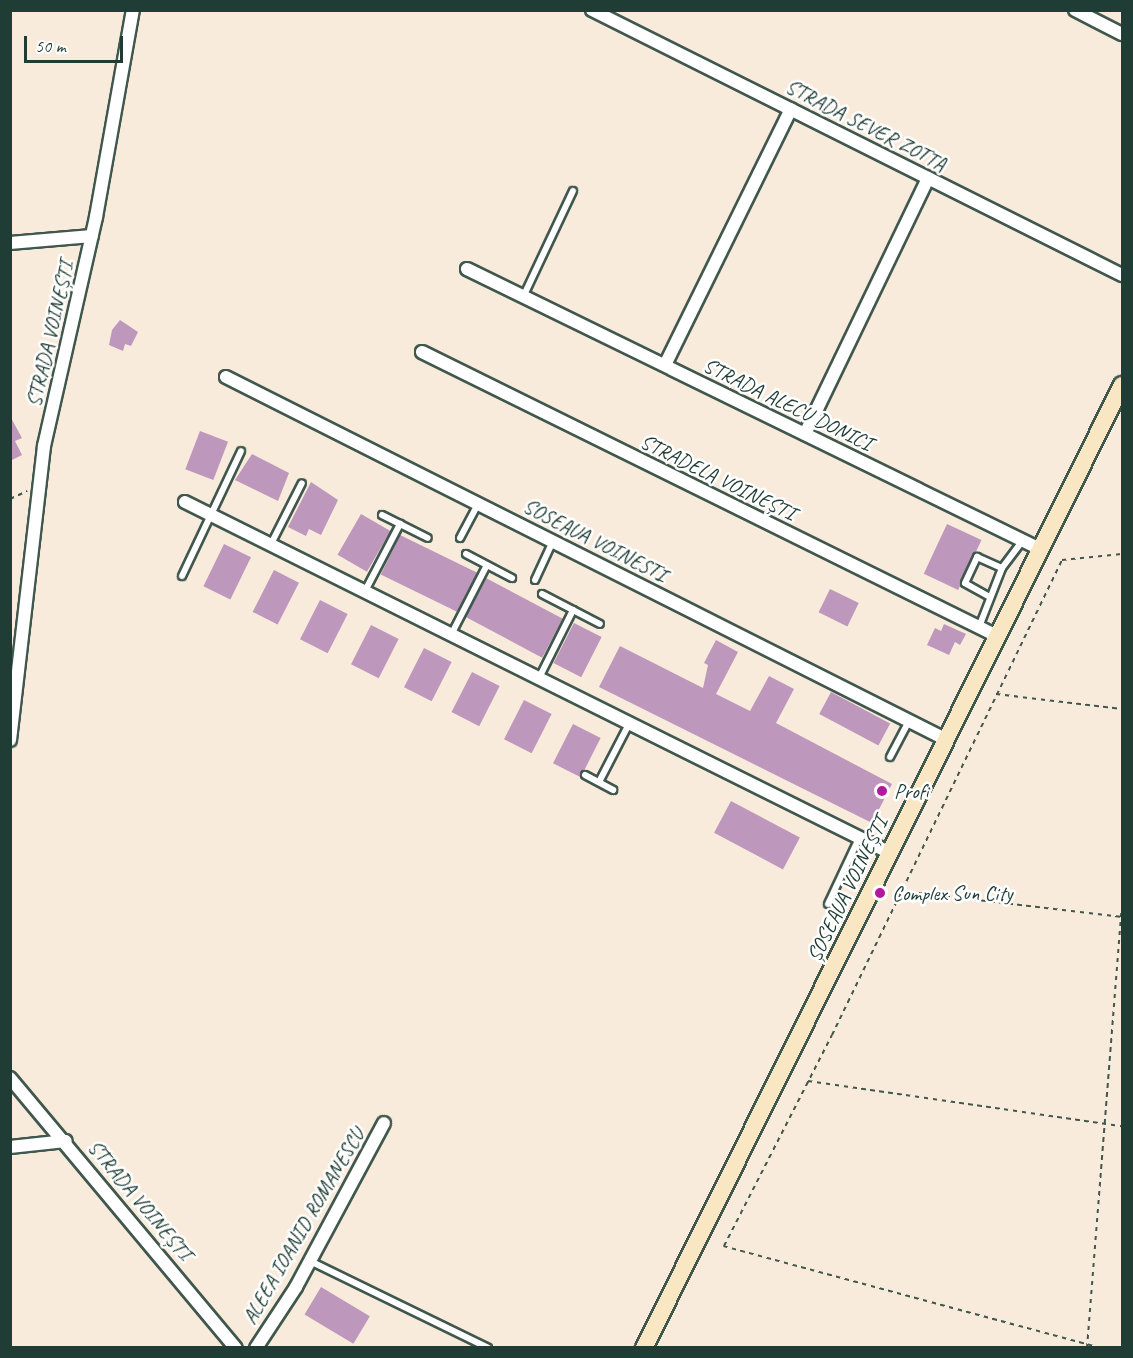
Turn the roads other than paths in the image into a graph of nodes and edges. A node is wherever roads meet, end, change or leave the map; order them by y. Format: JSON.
{"nodes":[{"id":1,"x":133,"y":10,"type":"edge"},
{"id":2,"x":592,"y":10,"type":"edge"},
{"id":3,"x":1075,"y":10,"type":"edge"},
{"id":4,"x":1122,"y":34,"type":"edge"},
{"id":5,"x":791,"y":109,"type":"junction"},
{"id":6,"x":928,"y":178,"type":"junction"},
{"id":7,"x":573,"y":191,"type":"dead end"},
{"id":8,"x":92,"y":236,"type":"junction"},
{"id":9,"x":10,"y":243,"type":"edge"},
{"id":10,"x":468,"y":269,"type":"dead end"},
{"id":11,"x":1122,"y":275,"type":"edge"},
{"id":12,"x":522,"y":294,"type":"junction"},
{"id":13,"x":422,"y":352,"type":"dead end"},
{"id":14,"x":665,"y":365,"type":"junction"},
{"id":15,"x":226,"y":377,"type":"dead end"},
{"id":16,"x":1122,"y":385,"type":"edge"},
{"id":17,"x":805,"y":434,"type":"junction"},
{"id":18,"x":241,"y":452,"type":"dead end"},
{"id":19,"x":302,"y":483,"type":"dead end"},
{"id":20,"x":185,"y":502,"type":"dead end"},
{"id":21,"x":478,"y":503,"type":"junction"},
{"id":22,"x":211,"y":515,"type":"junction"},
{"id":23,"x":382,"y":515,"type":"dead end"},
{"id":24,"x":400,"y":524,"type":"junction"},
{"id":25,"x":428,"y":538,"type":"dead end"},
{"id":26,"x":460,"y":538,"type":"dead end"},
{"id":27,"x":1023,"y":540,"type":"junction"},
{"id":28,"x":553,"y":541,"type":"junction"},
{"id":29,"x":271,"y":544,"type":"junction"},
{"id":30,"x":1040,"y":549,"type":"junction"},
{"id":31,"x":466,"y":554,"type":"dead end"},
{"id":32,"x":487,"y":565,"type":"junction"},
{"id":33,"x":1002,"y":568,"type":"junction"},
{"id":34,"x":182,"y":576,"type":"dead end"},
{"id":35,"x":512,"y":578,"type":"dead end"},
{"id":36,"x":535,"y":580,"type":"dead end"},
{"id":37,"x":365,"y":591,"type":"junction"},
{"id":38,"x":542,"y":594,"type":"dead end"},
{"id":39,"x":988,"y":596,"type":"junction"},
{"id":40,"x":573,"y":610,"type":"junction"},
{"id":41,"x":600,"y":624,"type":"dead end"},
{"id":42,"x":979,"y":627,"type":"junction"},
{"id":43,"x":452,"y":633,"type":"junction"},
{"id":44,"x":997,"y":636,"type":"junction"},
{"id":45,"x":540,"y":676,"type":"junction"},
{"id":46,"x":909,"y":721,"type":"junction"},
{"id":47,"x":630,"y":722,"type":"junction"},
{"id":48,"x":945,"y":739,"type":"junction"},
{"id":49,"x":10,"y":740,"type":"edge"},
{"id":50,"x":890,"y":757,"type":"dead end"},
{"id":51,"x":585,"y":775,"type":"dead end"},
{"id":52,"x":598,"y":782,"type":"junction"},
{"id":53,"x":613,"y":790,"type":"dead end"},
{"id":54,"x":859,"y":838,"type":"junction"},
{"id":55,"x":890,"y":854,"type":"junction"},
{"id":56,"x":828,"y":904,"type":"dead end"},
{"id":57,"x":10,"y":1078,"type":"edge"},
{"id":58,"x":384,"y":1123,"type":"dead end"},
{"id":59,"x":66,"y":1141,"type":"junction"},
{"id":60,"x":10,"y":1147,"type":"edge"},
{"id":61,"x":310,"y":1261,"type":"junction"},
{"id":62,"x":236,"y":1347,"type":"edge"},
{"id":63,"x":256,"y":1347,"type":"edge"},
{"id":64,"x":488,"y":1347,"type":"edge"},
{"id":65,"x":644,"y":1347,"type":"edge"}],
"edges":[{"from":1,"to":8,"type":"street","name":"STRADA VOINEȘTI"},
{"from":2,"to":5,"type":"street","name":"STRADA SEVER ZOTTA"},
{"from":3,"to":4,"type":"street"},
{"from":5,"to":6,"type":"street","name":"STRADA SEVER ZOTTA"},
{"from":5,"to":14,"type":"street"},
{"from":6,"to":11,"type":"street","name":"STRADA SEVER ZOTTA"},
{"from":6,"to":17,"type":"street"},
{"from":7,"to":12,"type":"lane"},
{"from":8,"to":9,"type":"street"},
{"from":8,"to":49,"type":"street","name":"STRADA VOINEȘTI"},
{"from":10,"to":12,"type":"street","name":"STRADA ALECU DONICI"},
{"from":12,"to":14,"type":"street","name":"STRADA ALECU DONICI"},
{"from":13,"to":42,"type":"street","name":"STRADELA VOINEȘTI"},
{"from":14,"to":17,"type":"street","name":"STRADA ALECU DONICI"},
{"from":15,"to":21,"type":"street","name":"SOSEAUA VOINESTI"},
{"from":16,"to":30,"type":"main road","name":"ȘOSEAUA VOINEȘTI"},
{"from":17,"to":27,"type":"street","name":"STRADA ALECU DONICI"},
{"from":18,"to":22,"type":"lane"},
{"from":19,"to":29,"type":"lane"},
{"from":20,"to":22,"type":"street"},
{"from":21,"to":26,"type":"lane"},
{"from":21,"to":28,"type":"street","name":"SOSEAUA VOINESTI"},
{"from":22,"to":29,"type":"street"},
{"from":22,"to":34,"type":"lane"},
{"from":23,"to":24,"type":"lane"},
{"from":24,"to":25,"type":"lane"},
{"from":24,"to":37,"type":"lane"},
{"from":27,"to":30,"type":"street","name":"STRADA ALECU DONICI"},
{"from":27,"to":33,"type":"lane"},
{"from":28,"to":36,"type":"lane"},
{"from":28,"to":46,"type":"street","name":"SOSEAUA VOINESTI"},
{"from":29,"to":37,"type":"street"},
{"from":30,"to":44,"type":"main road","name":"ȘOSEAUA VOINEȘTI"},
{"from":31,"to":32,"type":"lane"},
{"from":32,"to":35,"type":"lane"},
{"from":32,"to":43,"type":"lane"},
{"from":33,"to":39,"type":"lane"},
{"from":33,"to":39,"type":"lane"},
{"from":37,"to":43,"type":"street"},
{"from":38,"to":40,"type":"lane"},
{"from":39,"to":42,"type":"lane"},
{"from":40,"to":41,"type":"lane"},
{"from":40,"to":45,"type":"lane"},
{"from":42,"to":44,"type":"street","name":"STRADELA VOINEȘTI"},
{"from":43,"to":45,"type":"street"},
{"from":44,"to":48,"type":"main road","name":"ȘOSEAUA VOINEȘTI"},
{"from":45,"to":47,"type":"street"},
{"from":46,"to":48,"type":"street","name":"SOSEAUA VOINESTI"},
{"from":46,"to":50,"type":"lane"},
{"from":47,"to":52,"type":"lane"},
{"from":47,"to":54,"type":"street"},
{"from":48,"to":55,"type":"main road","name":"ȘOSEAUA VOINEȘTI"},
{"from":51,"to":52,"type":"lane"},
{"from":52,"to":53,"type":"lane"},
{"from":54,"to":55,"type":"street"},
{"from":54,"to":56,"type":"lane"},
{"from":55,"to":65,"type":"main road","name":"ȘOSEAUA VOINEȘTI"},
{"from":57,"to":59,"type":"street","name":"STRADA VOINEȘTI"},
{"from":58,"to":61,"type":"street","name":"ALEEA IOANID ROMANESCU"},
{"from":59,"to":60,"type":"street"},
{"from":59,"to":62,"type":"street","name":"STRADA VOINEȘTI"},
{"from":61,"to":63,"type":"street","name":"ALEEA IOANID ROMANESCU"},
{"from":61,"to":64,"type":"lane"}]}
